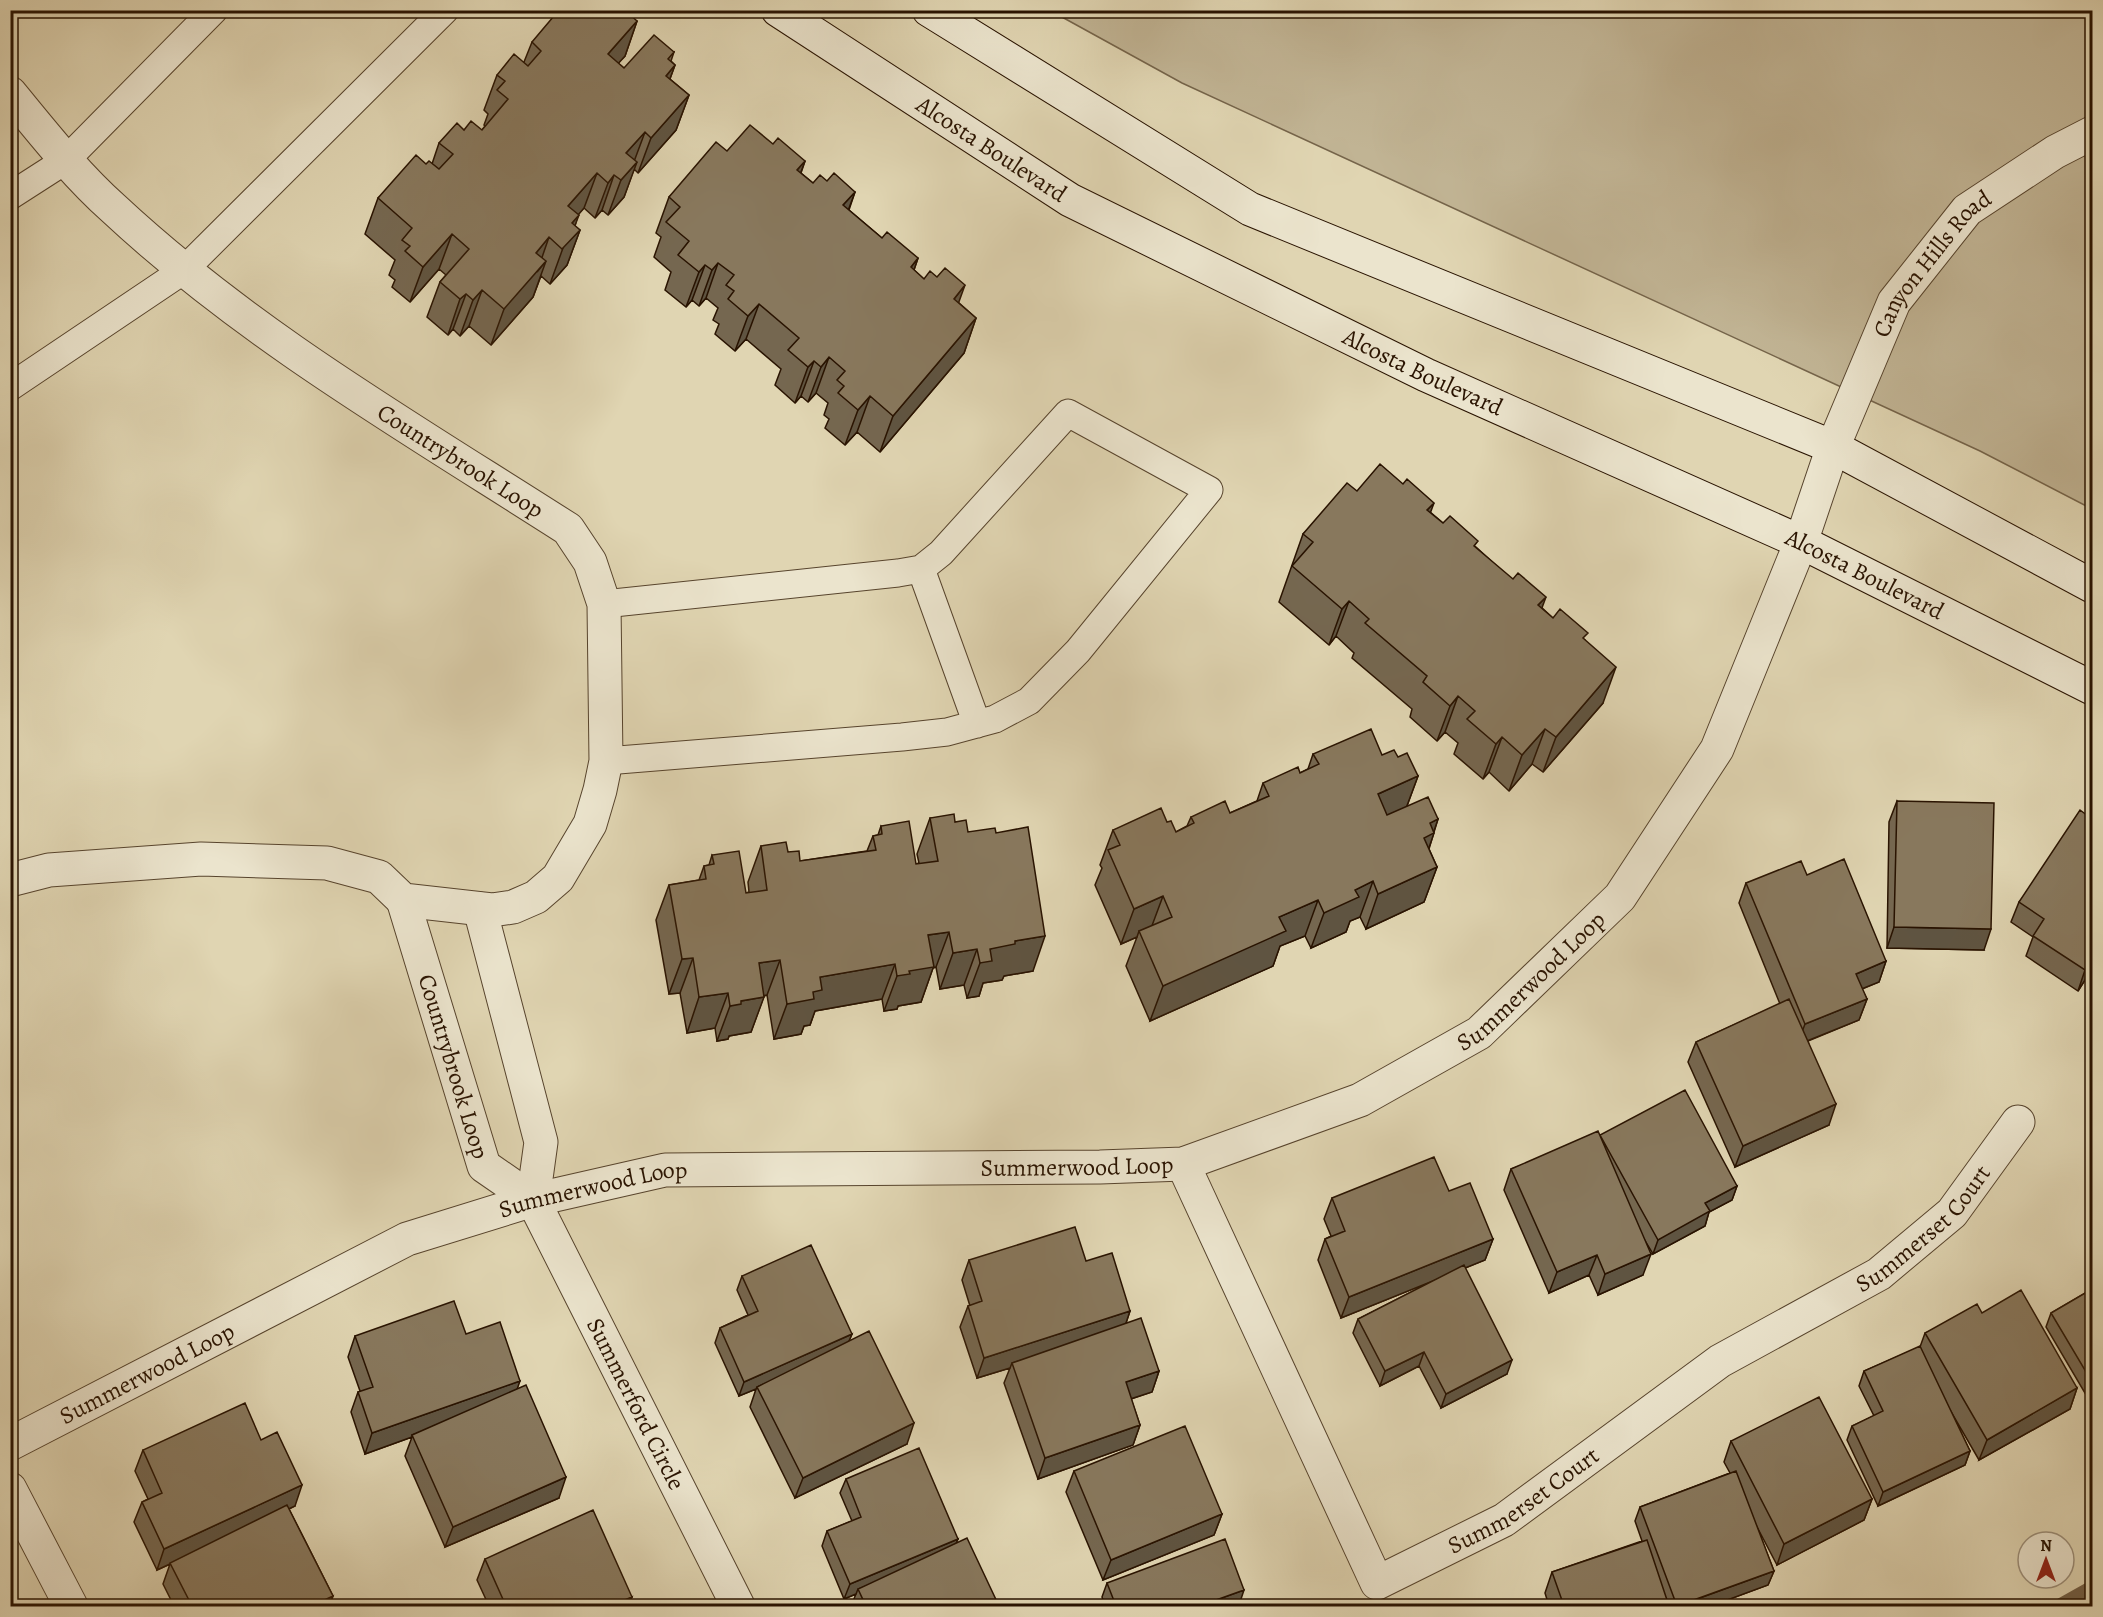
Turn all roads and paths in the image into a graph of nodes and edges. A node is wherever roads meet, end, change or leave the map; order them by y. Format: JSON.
{"nodes":[{"id":1,"x":214,"y":10,"type":"edge"},
{"id":2,"x":445,"y":10,"type":"edge"},
{"id":3,"x":778,"y":10,"type":"edge"},
{"id":4,"x":929,"y":10,"type":"edge"},
{"id":5,"x":10,"y":93,"type":"edge"},
{"id":6,"x":2092,"y":133,"type":"edge"},
{"id":7,"x":66,"y":160,"type":"junction"},
{"id":8,"x":10,"y":196,"type":"edge"},
{"id":9,"x":184,"y":270,"type":"junction"},
{"id":10,"x":10,"y":387,"type":"edge"},
{"id":11,"x":1833,"y":447,"type":"junction"},
{"id":12,"x":1801,"y":542,"type":"junction"},
{"id":13,"x":921,"y":569,"type":"junction"},
{"id":14,"x":2092,"y":586,"type":"edge"},
{"id":15,"x":604,"y":604,"type":"junction"},
{"id":16,"x":2092,"y":688,"type":"edge"},
{"id":17,"x":977,"y":724,"type":"junction"},
{"id":18,"x":606,"y":761,"type":"junction"},
{"id":19,"x":10,"y":880,"type":"edge"},
{"id":20,"x":403,"y":900,"type":"junction"},
{"id":21,"x":480,"y":909,"type":"junction"},
{"id":22,"x":2018,"y":1122,"type":"dead end"},
{"id":23,"x":1183,"y":1164,"type":"junction"},
{"id":24,"x":533,"y":1200,"type":"junction"},
{"id":25,"x":10,"y":1444,"type":"edge"},
{"id":26,"x":10,"y":1489,"type":"edge"},
{"id":27,"x":71,"y":1606,"type":"edge"},
{"id":28,"x":738,"y":1606,"type":"edge"}],
"edges":[{"from":1,"to":7,"type":"lane"},
{"from":2,"to":9,"type":"lane"},
{"from":3,"to":12,"type":"street","name":"Alcosta Boulevard"},
{"from":4,"to":11,"type":"street"},
{"from":5,"to":7,"type":"street","name":"Countrybrook Loop"},
{"from":6,"to":11,"type":"street","name":"Canyon Hills Road"},
{"from":7,"to":8,"type":"lane"},
{"from":7,"to":9,"type":"street","name":"Countrybrook Loop"},
{"from":9,"to":10,"type":"lane"},
{"from":9,"to":15,"type":"street","name":"Countrybrook Loop"},
{"from":11,"to":12,"type":"street","name":"Summerwood Loop"},
{"from":11,"to":14,"type":"street"},
{"from":12,"to":16,"type":"street","name":"Alcosta Boulevard"},
{"from":12,"to":23,"type":"street","name":"Summerwood Loop"},
{"from":13,"to":15,"type":"lane"},
{"from":13,"to":17,"type":"lane"},
{"from":13,"to":17,"type":"lane"},
{"from":15,"to":18,"type":"street","name":"Countrybrook Loop"},
{"from":17,"to":18,"type":"lane"},
{"from":18,"to":21,"type":"street","name":"Countrybrook Loop"},
{"from":19,"to":20,"type":"street"},
{"from":20,"to":21,"type":"street","name":"Countrybrook Loop"},
{"from":20,"to":24,"type":"street","name":"Countrybrook Loop"},
{"from":21,"to":24,"type":"street"},
{"from":22,"to":23,"type":"street","name":"Summerset Court"},
{"from":23,"to":24,"type":"street","name":"Summerwood Loop"},
{"from":24,"to":25,"type":"street","name":"Summerwood Loop"},
{"from":24,"to":28,"type":"street","name":"Summerford Circle"},
{"from":26,"to":27,"type":"street"}]}
